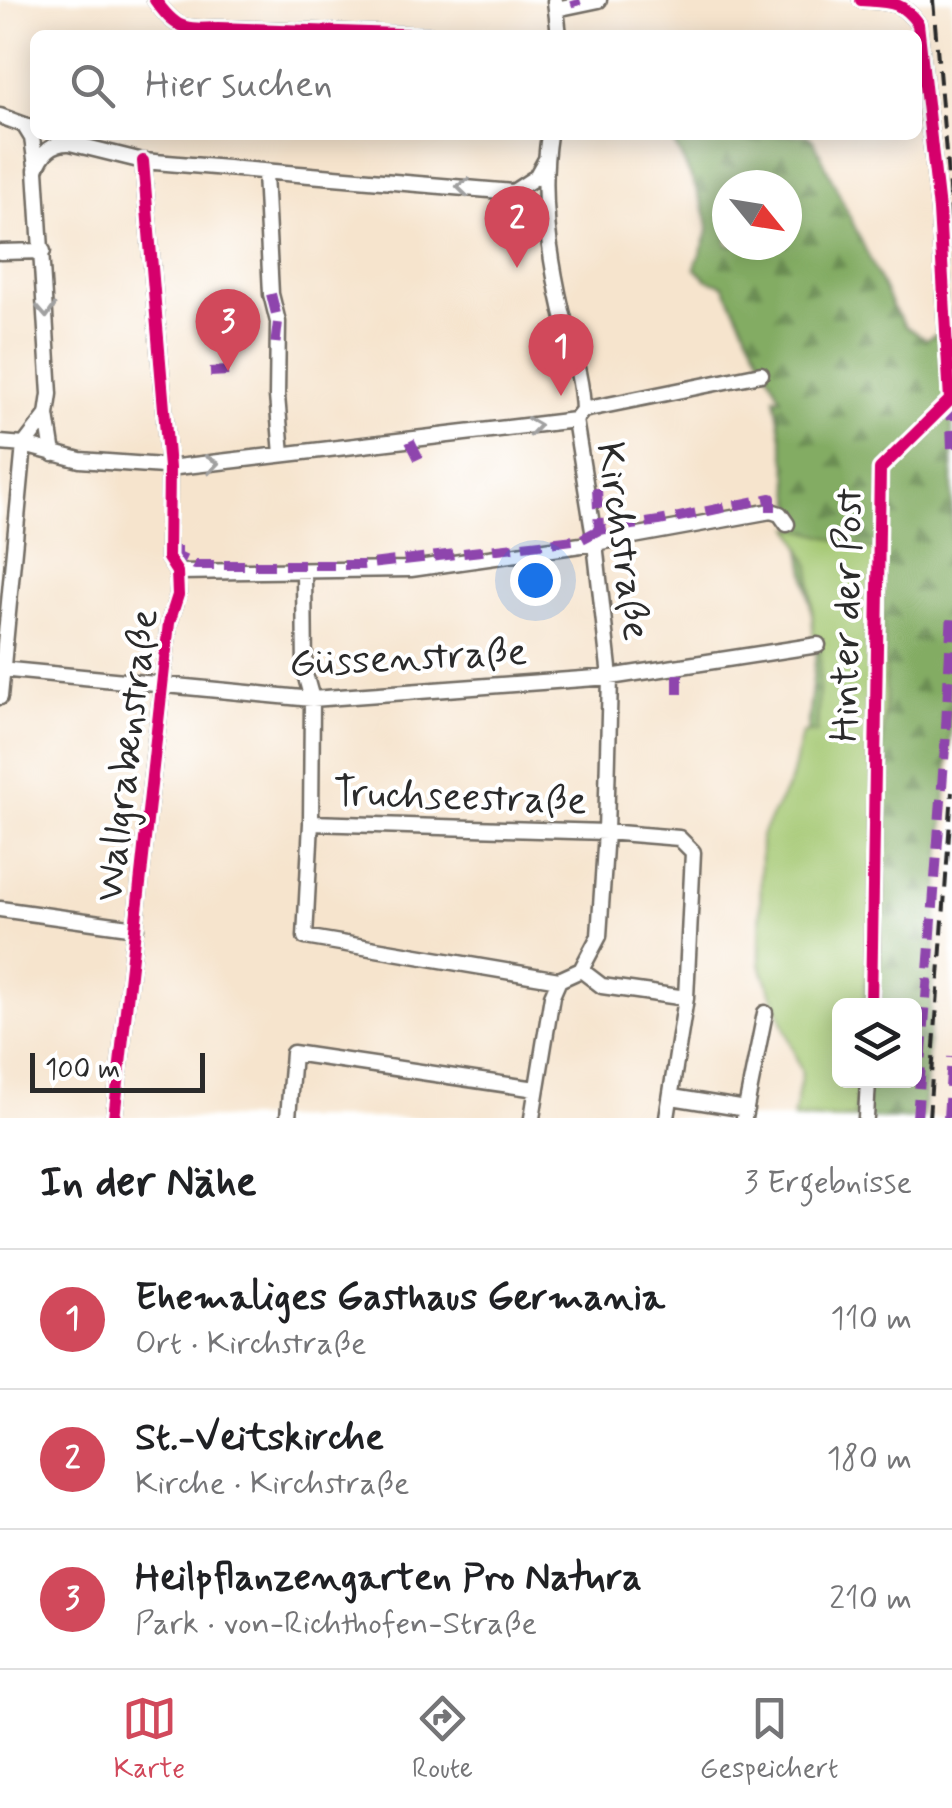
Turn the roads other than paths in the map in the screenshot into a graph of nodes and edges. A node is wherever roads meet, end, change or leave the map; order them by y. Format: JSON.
{"nodes":[{"id":1,"x":155,"y":0,"type":"edge"},
{"id":2,"x":599,"y":0,"type":"edge"},
{"id":3,"x":861,"y":0,"type":"edge"},
{"id":4,"x":556,"y":4,"type":"edge"},
{"id":5,"x":187,"y":30,"type":"edge"},
{"id":6,"x":559,"y":30,"type":"edge"},
{"id":7,"x":919,"y":30,"type":"edge"},
{"id":8,"x":922,"y":61,"type":"edge"},
{"id":9,"x":0,"y":116,"type":"edge"},
{"id":10,"x":29,"y":127,"type":"edge"},
{"id":11,"x":33,"y":140,"type":"edge"},
{"id":12,"x":548,"y":140,"type":"edge"},
{"id":13,"x":52,"y":142,"type":"edge"},
{"id":14,"x":545,"y":159,"type":"junction"},
{"id":15,"x":142,"y":162,"type":"junction"},
{"id":16,"x":36,"y":170,"type":"junction"},
{"id":17,"x":266,"y":173,"type":"junction"},
{"id":18,"x":513,"y":192,"type":"junction"},
{"id":19,"x":548,"y":215,"type":"junction"},
{"id":20,"x":0,"y":252,"type":"edge"},
{"id":21,"x":42,"y":252,"type":"junction"},
{"id":22,"x":762,"y":374,"type":"dead end"},
{"id":23,"x":47,"y":414,"type":"junction"},
{"id":24,"x":579,"y":415,"type":"junction"},
{"id":25,"x":0,"y":443,"type":"edge"},
{"id":26,"x":24,"y":445,"type":"junction"},
{"id":27,"x":53,"y":454,"type":"junction"},
{"id":28,"x":282,"y":454,"type":"junction"},
{"id":29,"x":168,"y":468,"type":"junction"},
{"id":30,"x":788,"y":524,"type":"dead end"},
{"id":31,"x":595,"y":543,"type":"junction"},
{"id":32,"x":177,"y":572,"type":"junction"},
{"id":33,"x":304,"y":572,"type":"junction"},
{"id":34,"x":818,"y":645,"type":"dead end"},
{"id":35,"x":2,"y":669,"type":"edge"},
{"id":36,"x":610,"y":676,"type":"junction"},
{"id":37,"x":164,"y":686,"type":"junction"},
{"id":38,"x":0,"y":697,"type":"edge"},
{"id":39,"x":312,"y":699,"type":"junction"},
{"id":40,"x":312,"y":823,"type":"junction"},
{"id":41,"x":606,"y":832,"type":"junction"},
{"id":42,"x":0,"y":910,"type":"edge"},
{"id":43,"x":136,"y":928,"type":"junction"},
{"id":44,"x":581,"y":970,"type":"junction"},
{"id":45,"x":558,"y":980,"type":"junction"},
{"id":46,"x":686,"y":998,"type":"junction"},
{"id":47,"x":871,"y":998,"type":"edge"},
{"id":48,"x":765,"y":1012,"type":"dead end"},
{"id":49,"x":868,"y":1088,"type":"edge"},
{"id":50,"x":536,"y":1089,"type":"junction"},
{"id":51,"x":672,"y":1097,"type":"junction"},
{"id":52,"x":745,"y":1114,"type":"edge"},
{"id":53,"x":114,"y":1118,"type":"edge"},
{"id":54,"x":288,"y":1118,"type":"edge"},
{"id":55,"x":532,"y":1118,"type":"edge"},
{"id":56,"x":667,"y":1118,"type":"edge"},
{"id":57,"x":866,"y":1118,"type":"edge"}],
"edges":[{"from":1,"to":5,"type":"street"},
{"from":2,"to":4,"type":"street"},
{"from":3,"to":7,"type":"street","name":"Hinter der Post"},
{"from":4,"to":6,"type":"street"},
{"from":8,"to":47,"type":"street","name":"Hinter der Post"},
{"from":9,"to":10,"type":"street"},
{"from":11,"to":16,"type":"street"},
{"from":12,"to":14,"type":"street","name":"Kirchstraße"},
{"from":13,"to":15,"type":"street"},
{"from":13,"to":16,"type":"street"},
{"from":14,"to":18,"type":"street"},
{"from":14,"to":19,"type":"street","name":"Kirchstraße"},
{"from":15,"to":17,"type":"street"},
{"from":15,"to":29,"type":"street","name":"Wallgrabenstraße"},
{"from":16,"to":21,"type":"street"},
{"from":18,"to":17,"type":"street","one_way":true},
{"from":17,"to":28,"type":"street"},
{"from":18,"to":19,"type":"street"},
{"from":19,"to":24,"type":"street","name":"Kirchstraße"},
{"from":20,"to":21,"type":"street"},
{"from":21,"to":23,"type":"street","one_way":true},
{"from":22,"to":24,"type":"street"},
{"from":23,"to":26,"type":"street"},
{"from":23,"to":27,"type":"street"},
{"from":28,"to":24,"type":"street","one_way":true},
{"from":24,"to":31,"type":"street","name":"Kirchstraße"},
{"from":25,"to":26,"type":"street"},
{"from":26,"to":27,"type":"street"},
{"from":26,"to":35,"type":"street"},
{"from":27,"to":29,"type":"street"},
{"from":29,"to":28,"type":"street","one_way":true},
{"from":29,"to":32,"type":"street","name":"Wallgrabenstraße"},
{"from":30,"to":31,"type":"street"},
{"from":31,"to":33,"type":"street"},
{"from":31,"to":36,"type":"street","name":"Kirchstraße"},
{"from":32,"to":33,"type":"street"},
{"from":32,"to":37,"type":"street","name":"Wallgrabenstraße"},
{"from":33,"to":39,"type":"street"},
{"from":34,"to":36,"type":"street","name":"Güssenstraße"},
{"from":35,"to":37,"type":"street","name":"Güssenstraße"},
{"from":35,"to":38,"type":"street"},
{"from":36,"to":39,"type":"street","name":"Güssenstraße"},
{"from":36,"to":41,"type":"street","name":"Kirchstraße"},
{"from":37,"to":39,"type":"street","name":"Güssenstraße"},
{"from":37,"to":43,"type":"street","name":"Wallgrabenstraße"},
{"from":39,"to":40,"type":"street"},
{"from":40,"to":41,"type":"street","name":"Truchseestraße"},
{"from":40,"to":45,"type":"street"},
{"from":41,"to":44,"type":"street","name":"Kirchstraße"},
{"from":41,"to":46,"type":"street","name":"Truchseestraße"},
{"from":42,"to":43,"type":"street"},
{"from":43,"to":53,"type":"street","name":"Wallgrabenstraße"},
{"from":44,"to":45,"type":"street"},
{"from":44,"to":46,"type":"street"},
{"from":45,"to":50,"type":"street"},
{"from":46,"to":51,"type":"street"},
{"from":48,"to":52,"type":"street"},
{"from":49,"to":57,"type":"street"},
{"from":50,"to":54,"type":"street"},
{"from":50,"to":55,"type":"street"},
{"from":51,"to":52,"type":"street"},
{"from":51,"to":56,"type":"street"}]}
